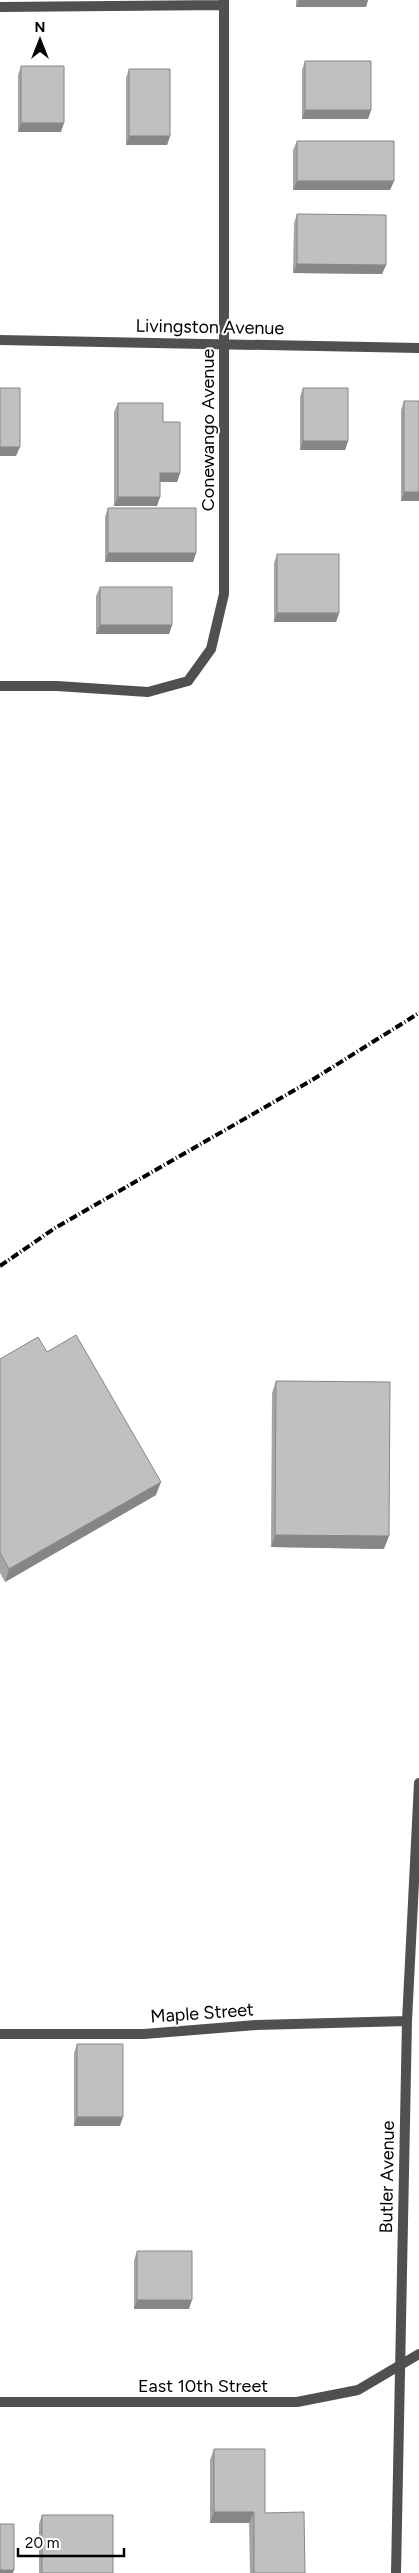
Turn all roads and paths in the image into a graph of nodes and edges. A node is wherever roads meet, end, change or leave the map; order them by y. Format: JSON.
{"nodes":[{"id":1,"x":224,"y":3,"type":"edge"},
{"id":2,"x":0,"y":7,"type":"edge"},
{"id":3,"x":0,"y":340,"type":"edge"},
{"id":4,"x":224,"y":344,"type":"junction"},
{"id":5,"x":419,"y":348,"type":"edge"},
{"id":6,"x":0,"y":686,"type":"edge"},
{"id":7,"x":419,"y":1783,"type":"edge"},
{"id":8,"x":419,"y":1797,"type":"edge"},
{"id":9,"x":407,"y":2021,"type":"junction"},
{"id":10,"x":0,"y":2034,"type":"edge"},
{"id":11,"x":419,"y":2354,"type":"edge"},
{"id":12,"x":399,"y":2365,"type":"junction"},
{"id":13,"x":0,"y":2402,"type":"edge"},
{"id":14,"x":396,"y":2573,"type":"edge"}],
"edges":[{"from":1,"to":2,"type":"street"},
{"from":1,"to":4,"type":"street","name":"Conewango Avenue"},
{"from":3,"to":4,"type":"street","name":"Livingston Avenue"},
{"from":4,"to":5,"type":"street","name":"Livingston Avenue"},
{"from":4,"to":6,"type":"street","name":"Conewango Avenue"},
{"from":7,"to":8,"type":"street","name":"Butler Avenue"},
{"from":8,"to":9,"type":"street","name":"Butler Avenue"},
{"from":9,"to":10,"type":"street","name":"Maple Street"},
{"from":9,"to":12,"type":"street","name":"Butler Avenue"},
{"from":11,"to":12,"type":"street","name":"East 10th Street"},
{"from":12,"to":13,"type":"street","name":"East 10th Street"},
{"from":12,"to":14,"type":"street","name":"Butler Avenue"}]}
